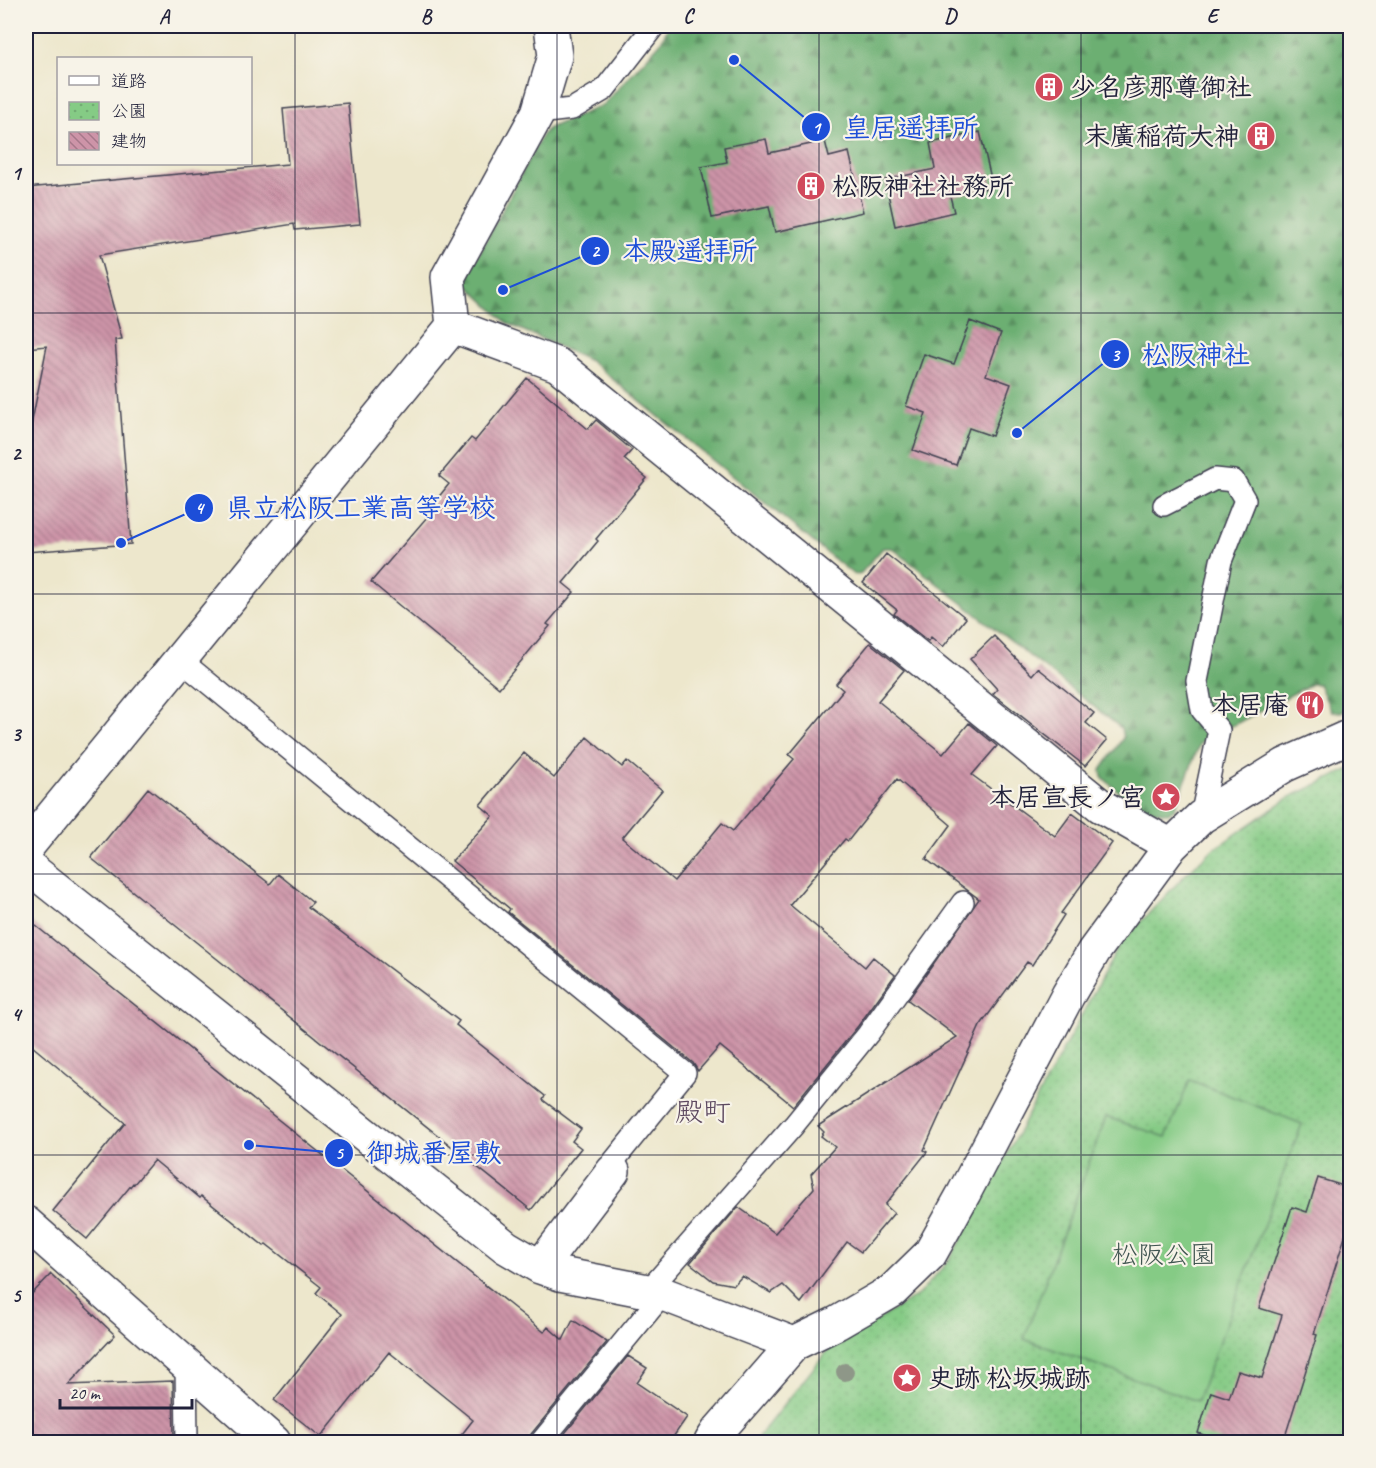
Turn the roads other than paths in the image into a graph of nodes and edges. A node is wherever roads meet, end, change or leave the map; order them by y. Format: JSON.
{"nodes":[{"id":1,"x":551,"y":26,"type":"edge"},
{"id":2,"x":654,"y":26,"type":"edge"},
{"id":3,"x":538,"y":113,"type":"junction"},
{"id":4,"x":453,"y":326,"type":"junction"},
{"id":5,"x":1164,"y":505,"type":"dead end"},
{"id":6,"x":179,"y":659,"type":"junction"},
{"id":7,"x":1350,"y":736,"type":"edge"},
{"id":8,"x":1201,"y":817,"type":"junction"},
{"id":9,"x":1171,"y":846,"type":"junction"},
{"id":10,"x":26,"y":848,"type":"edge"},
{"id":11,"x":26,"y":865,"type":"edge"},
{"id":12,"x":963,"y":902,"type":"dead end"},
{"id":13,"x":613,"y":1171,"type":"joint"},
{"id":14,"x":26,"y":1223,"type":"edge"},
{"id":15,"x":540,"y":1267,"type":"junction"},
{"id":16,"x":656,"y":1292,"type":"junction"},
{"id":17,"x":794,"y":1344,"type":"junction"},
{"id":18,"x":186,"y":1364,"type":"junction"},
{"id":19,"x":187,"y":1443,"type":"edge"},
{"id":20,"x":274,"y":1443,"type":"edge"},
{"id":21,"x":541,"y":1443,"type":"edge"},
{"id":22,"x":711,"y":1443,"type":"edge"}],
"edges":[{"from":1,"to":3,"type":"street"},
{"from":2,"to":3,"type":"lane"},
{"from":3,"to":4,"type":"street"},
{"from":4,"to":6,"type":"street"},
{"from":4,"to":9,"type":"street"},
{"from":5,"to":8,"type":"lane"},
{"from":6,"to":10,"type":"street"},
{"from":6,"to":13,"type":"lane"},
{"from":7,"to":8,"type":"street"},
{"from":8,"to":9,"type":"street"},
{"from":9,"to":17,"type":"street"},
{"from":11,"to":15,"type":"street"},
{"from":12,"to":16,"type":"lane"},
{"from":13,"to":15,"type":"street"},
{"from":14,"to":18,"type":"street"},
{"from":15,"to":16,"type":"street"},
{"from":16,"to":17,"type":"street"},
{"from":16,"to":21,"type":"lane"},
{"from":17,"to":22,"type":"street"},
{"from":18,"to":19,"type":"lane"},
{"from":18,"to":20,"type":"street"}]}
